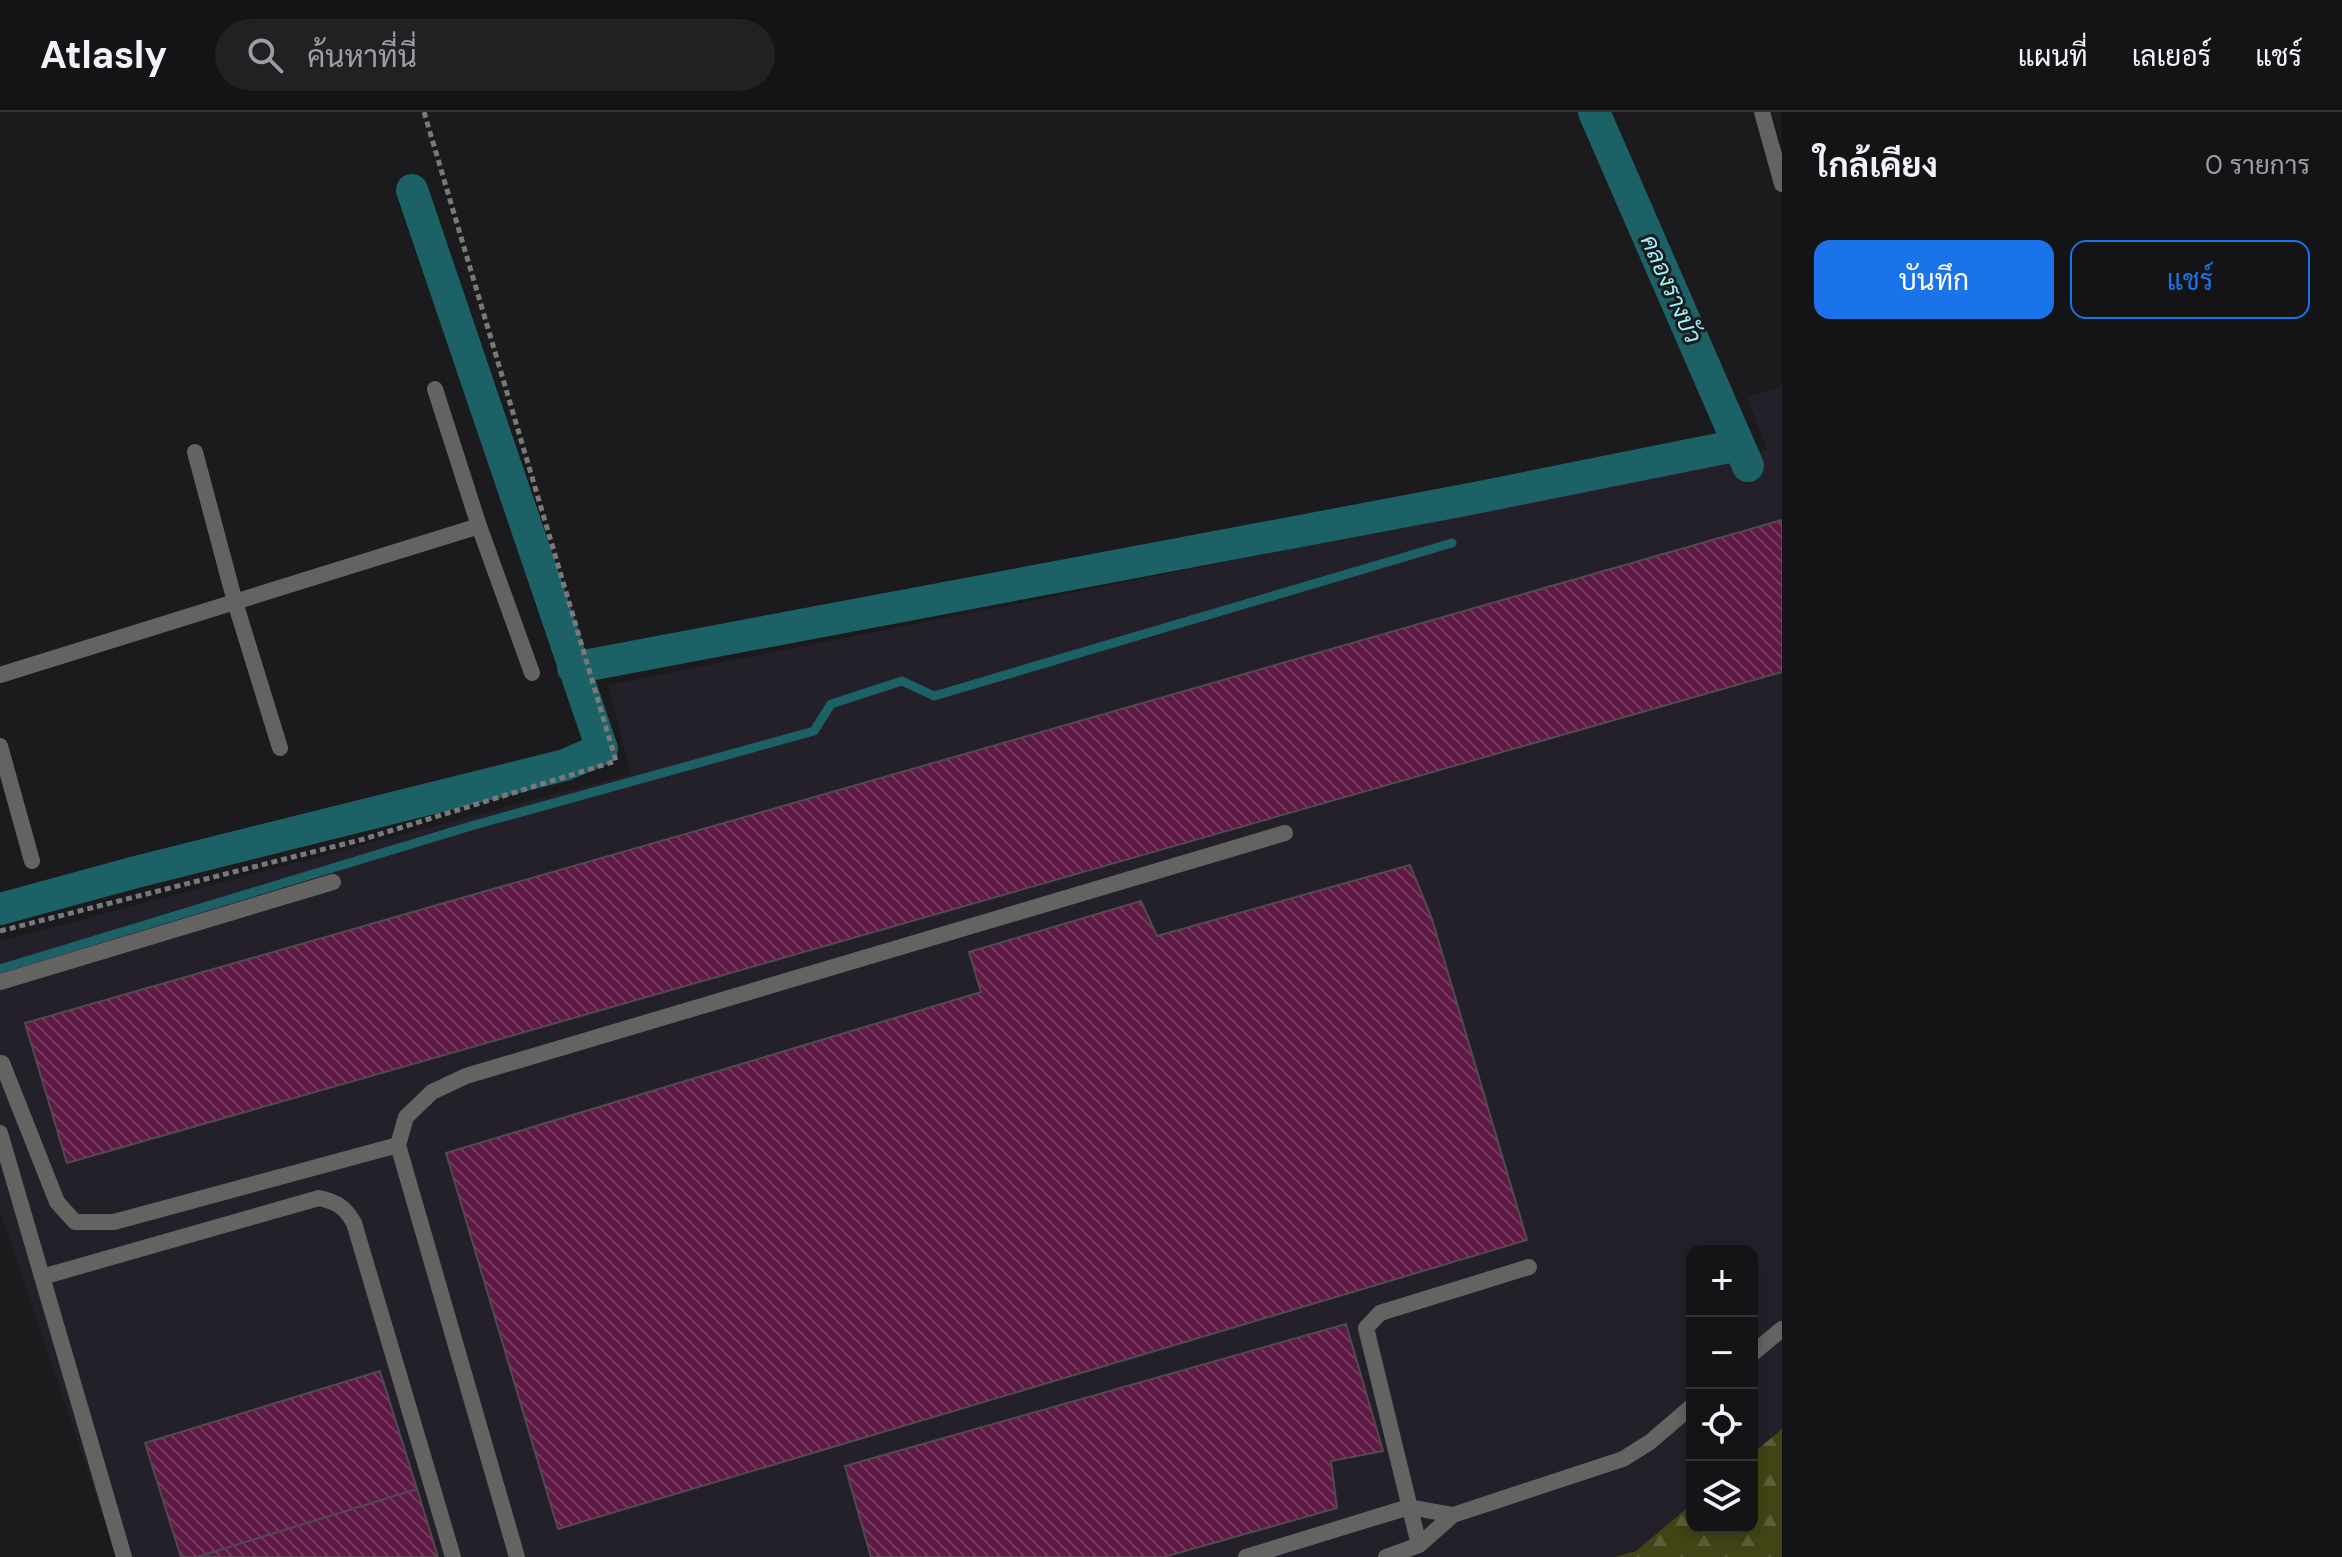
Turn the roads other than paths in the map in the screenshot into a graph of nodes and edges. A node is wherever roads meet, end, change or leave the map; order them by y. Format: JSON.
{"nodes":[{"id":1,"x":1762,"y":112,"type":"edge"},
{"id":2,"x":1782,"y":184,"type":"edge"},
{"id":3,"x":435,"y":389,"type":"dead end"},
{"id":4,"x":195,"y":452,"type":"dead end"},
{"id":5,"x":479,"y":526,"type":"junction"},
{"id":6,"x":235,"y":602,"type":"junction"},
{"id":7,"x":532,"y":673,"type":"dead end"},
{"id":8,"x":0,"y":675,"type":"edge"},
{"id":9,"x":0,"y":746,"type":"edge"},
{"id":10,"x":280,"y":748,"type":"dead end"},
{"id":11,"x":1285,"y":833,"type":"dead end"},
{"id":12,"x":32,"y":861,"type":"dead end"},
{"id":13,"x":333,"y":882,"type":"dead end"},
{"id":14,"x":0,"y":982,"type":"edge"},
{"id":15,"x":2,"y":1063,"type":"dead end"},
{"id":16,"x":0,"y":1133,"type":"edge"},
{"id":17,"x":398,"y":1145,"type":"junction"},
{"id":18,"x":1529,"y":1267,"type":"dead end"},
{"id":19,"x":42,"y":1277,"type":"junction"},
{"id":20,"x":1782,"y":1329,"type":"edge"},
{"id":21,"x":1758,"y":1349,"type":"edge"},
{"id":22,"x":1686,"y":1411,"type":"edge"},
{"id":23,"x":1409,"y":1507,"type":"junction"},
{"id":24,"x":1453,"y":1515,"type":"junction"},
{"id":25,"x":1419,"y":1545,"type":"junction"},
{"id":26,"x":124,"y":1557,"type":"edge"},
{"id":27,"x":453,"y":1557,"type":"edge"},
{"id":28,"x":517,"y":1557,"type":"edge"},
{"id":29,"x":1246,"y":1557,"type":"edge"},
{"id":30,"x":1386,"y":1557,"type":"edge"}],
"edges":[{"from":1,"to":2,"type":"street"},
{"from":3,"to":5,"type":"street"},
{"from":4,"to":6,"type":"street"},
{"from":5,"to":6,"type":"street"},
{"from":5,"to":7,"type":"street"},
{"from":6,"to":8,"type":"street"},
{"from":6,"to":10,"type":"street"},
{"from":9,"to":12,"type":"street"},
{"from":11,"to":17,"type":"street"},
{"from":13,"to":14,"type":"street"},
{"from":15,"to":17,"type":"street"},
{"from":16,"to":19,"type":"street"},
{"from":17,"to":28,"type":"street"},
{"from":18,"to":23,"type":"street"},
{"from":19,"to":26,"type":"street"},
{"from":19,"to":27,"type":"street"},
{"from":20,"to":21,"type":"street"},
{"from":22,"to":24,"type":"street"},
{"from":23,"to":24,"type":"street"},
{"from":23,"to":25,"type":"street"},
{"from":23,"to":29,"type":"street"},
{"from":24,"to":25,"type":"street"},
{"from":25,"to":30,"type":"street"}]}
